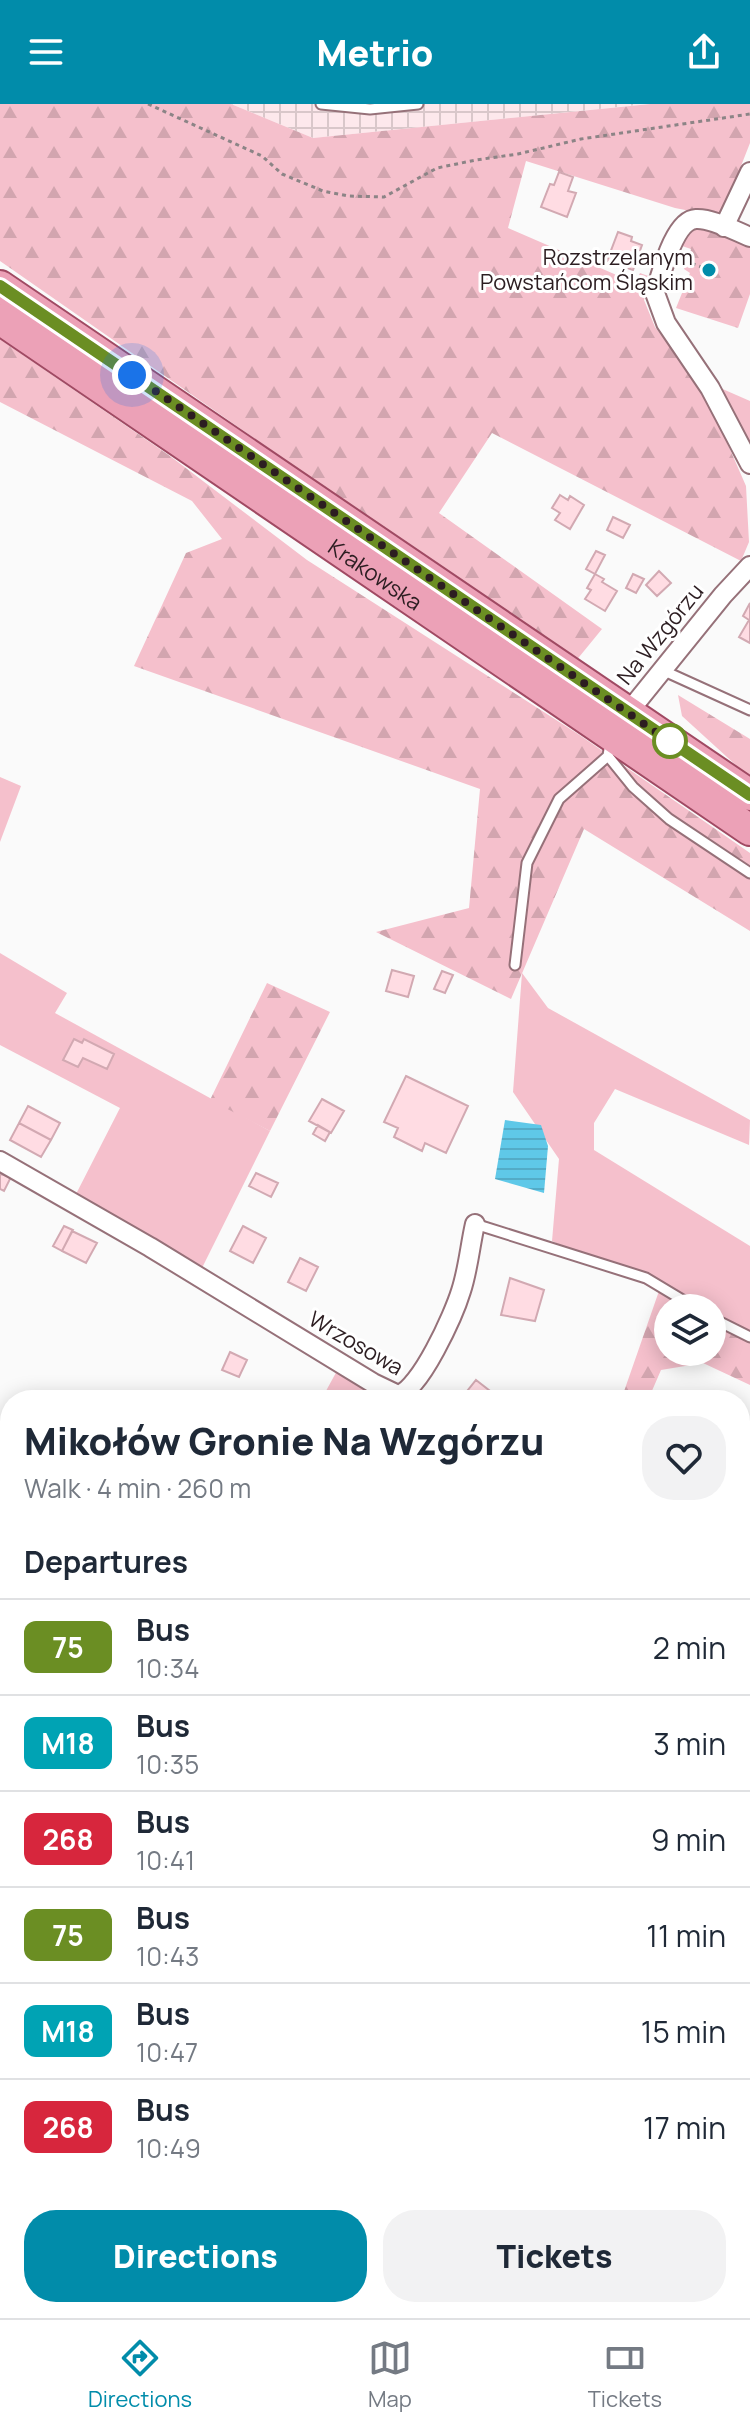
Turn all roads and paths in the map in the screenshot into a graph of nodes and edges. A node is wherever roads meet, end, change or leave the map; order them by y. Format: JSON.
{"nodes":[{"id":1,"x":148,"y":104,"type":"edge"},
{"id":2,"x":321,"y":104,"type":"edge"},
{"id":3,"x":418,"y":104,"type":"edge"},
{"id":4,"x":750,"y":114,"type":"edge"},
{"id":5,"x":750,"y":172,"type":"edge"},
{"id":6,"x":724,"y":227,"type":"junction"},
{"id":7,"x":750,"y":237,"type":"edge"},
{"id":8,"x":683,"y":261,"type":"dead end"},
{"id":9,"x":705,"y":268,"type":"dead end"},
{"id":10,"x":0,"y":286,"type":"edge"},
{"id":11,"x":2,"y":324,"type":"edge"},
{"id":12,"x":750,"y":464,"type":"edge"},
{"id":13,"x":750,"y":566,"type":"edge"},
{"id":14,"x":662,"y":670,"type":"junction"},
{"id":15,"x":750,"y":710,"type":"edge"},
{"id":16,"x":615,"y":734,"type":"junction"},
{"id":17,"x":750,"y":795,"type":"edge"},
{"id":18,"x":750,"y":830,"type":"edge"},
{"id":19,"x":750,"y":873,"type":"edge"},
{"id":20,"x":515,"y":965,"type":"dead end"},
{"id":21,"x":0,"y":1161,"type":"edge"},
{"id":22,"x":475,"y":1224,"type":"joint"},
{"id":23,"x":673,"y":1294,"type":"edge"},
{"id":24,"x":726,"y":1325,"type":"edge"},
{"id":25,"x":750,"y":1337,"type":"edge"},
{"id":26,"x":388,"y":1390,"type":"edge"},
{"id":27,"x":408,"y":1390,"type":"edge"}],
"edges":[{"from":1,"to":4,"type":"path"},
{"from":2,"to":3,"type":"lane"},
{"from":5,"to":6,"type":"street"},
{"from":6,"to":7,"type":"street"},
{"from":6,"to":12,"type":"street"},
{"from":8,"to":9,"type":"path"},
{"from":10,"to":16,"type":"main road","name":"Krakowska"},
{"from":11,"to":16,"type":"main road","name":"Krakowska"},
{"from":13,"to":14,"type":"street","name":"Na Wzgórzu"},
{"from":14,"to":15,"type":"lane"},
{"from":14,"to":16,"type":"street","name":"Na Wzgórzu"},
{"from":16,"to":17,"type":"main road","name":"Krakowska"},
{"from":16,"to":18,"type":"main road","name":"Krakowska"},
{"from":16,"to":19,"type":"lane"},
{"from":16,"to":20,"type":"lane"},
{"from":21,"to":26,"type":"street","name":"Wrzosowa"},
{"from":22,"to":23,"type":"lane","name":"Wrzosowa"},
{"from":22,"to":27,"type":"street","name":"Wrzosowa"},
{"from":24,"to":25,"type":"lane"}]}
